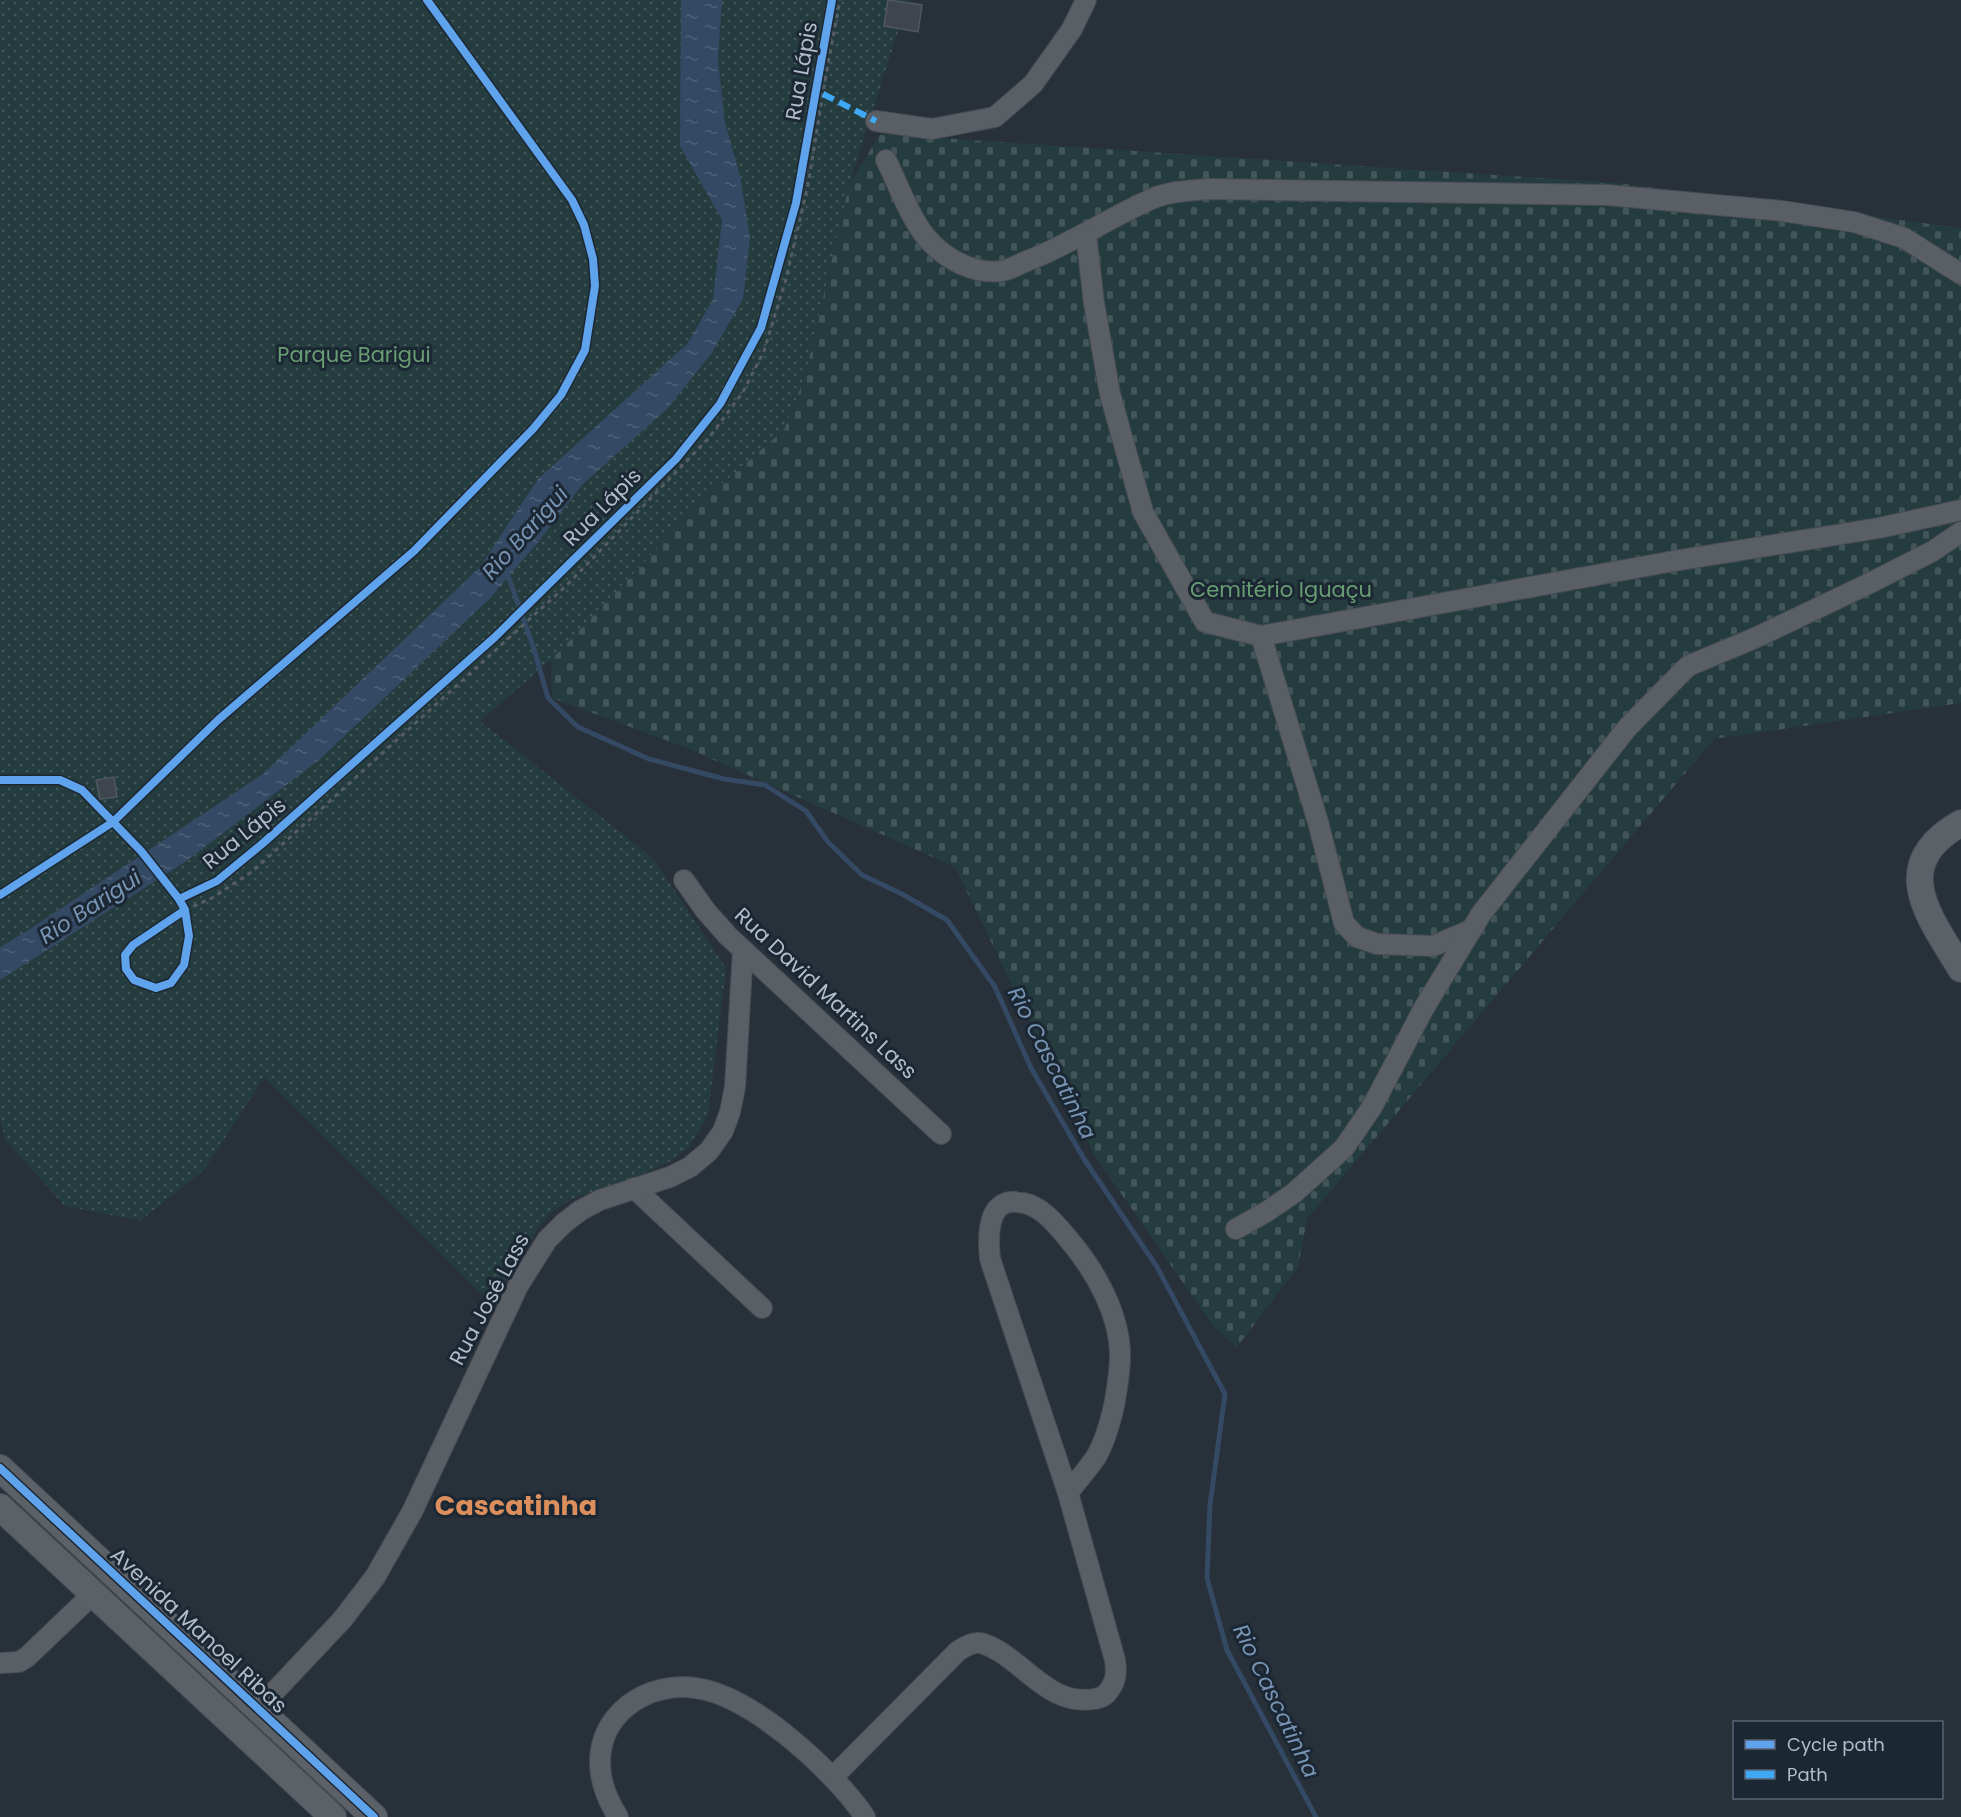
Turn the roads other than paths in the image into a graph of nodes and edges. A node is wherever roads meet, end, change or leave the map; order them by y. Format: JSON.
{"nodes":[{"id":1,"x":1086,"y":0,"type":"edge"},
{"id":2,"x":876,"y":121,"type":"dead end"},
{"id":3,"x":886,"y":160,"type":"dead end"},
{"id":4,"x":1086,"y":234,"type":"junction"},
{"id":5,"x":1961,"y":274,"type":"edge"},
{"id":6,"x":1961,"y":510,"type":"edge"},
{"id":7,"x":1920,"y":519,"type":"junction"},
{"id":8,"x":1961,"y":532,"type":"edge"},
{"id":9,"x":1933,"y":551,"type":"junction"},
{"id":10,"x":1261,"y":636,"type":"junction"},
{"id":11,"x":1961,"y":823,"type":"edge"},
{"id":12,"x":684,"y":880,"type":"dead end"},
{"id":13,"x":1471,"y":930,"type":"junction"},
{"id":14,"x":742,"y":950,"type":"junction"},
{"id":15,"x":1961,"y":969,"type":"edge"},
{"id":16,"x":941,"y":1134,"type":"dead end"},
{"id":17,"x":634,"y":1188,"type":"junction"},
{"id":18,"x":1236,"y":1229,"type":"dead end"},
{"id":19,"x":762,"y":1308,"type":"dead end"},
{"id":20,"x":0,"y":1468,"type":"edge"},
{"id":21,"x":1068,"y":1493,"type":"junction"},
{"id":22,"x":0,"y":1507,"type":"edge"},
{"id":23,"x":93,"y":1594,"type":"junction"},
{"id":24,"x":0,"y":1663,"type":"edge"},
{"id":25,"x":258,"y":1709,"type":"junction"},
{"id":26,"x":833,"y":1777,"type":"junction"},
{"id":27,"x":333,"y":1817,"type":"edge"},
{"id":28,"x":374,"y":1817,"type":"edge"},
{"id":29,"x":618,"y":1817,"type":"edge"},
{"id":30,"x":865,"y":1817,"type":"edge"}],
"edges":[{"from":1,"to":2,"type":"street"},
{"from":3,"to":4,"type":"street"},
{"from":4,"to":5,"type":"street"},
{"from":4,"to":10,"type":"street"},
{"from":6,"to":7,"type":"street"},
{"from":7,"to":9,"type":"street"},
{"from":7,"to":10,"type":"street"},
{"from":8,"to":9,"type":"street"},
{"from":9,"to":13,"type":"street"},
{"from":10,"to":13,"type":"street"},
{"from":11,"to":15,"type":"main road"},
{"from":12,"to":14,"type":"street","name":"Rua David Martins Lass"},
{"from":13,"to":18,"type":"street"},
{"from":14,"to":16,"type":"street","name":"Rua David Martins Lass"},
{"from":14,"to":17,"type":"street","name":"Rua José Lass"},
{"from":17,"to":19,"type":"street"},
{"from":17,"to":25,"type":"street","name":"Rua José Lass"},
{"from":20,"to":25,"type":"main road","name":"Avenida Manoel Ribas"},
{"from":21,"to":21,"type":"street"},
{"from":21,"to":26,"type":"street"},
{"from":22,"to":23,"type":"main road"},
{"from":23,"to":24,"type":"street"},
{"from":23,"to":27,"type":"main road"},
{"from":25,"to":28,"type":"main road","name":"Avenida Manoel Ribas"},
{"from":26,"to":29,"type":"street"},
{"from":26,"to":30,"type":"street"}]}
